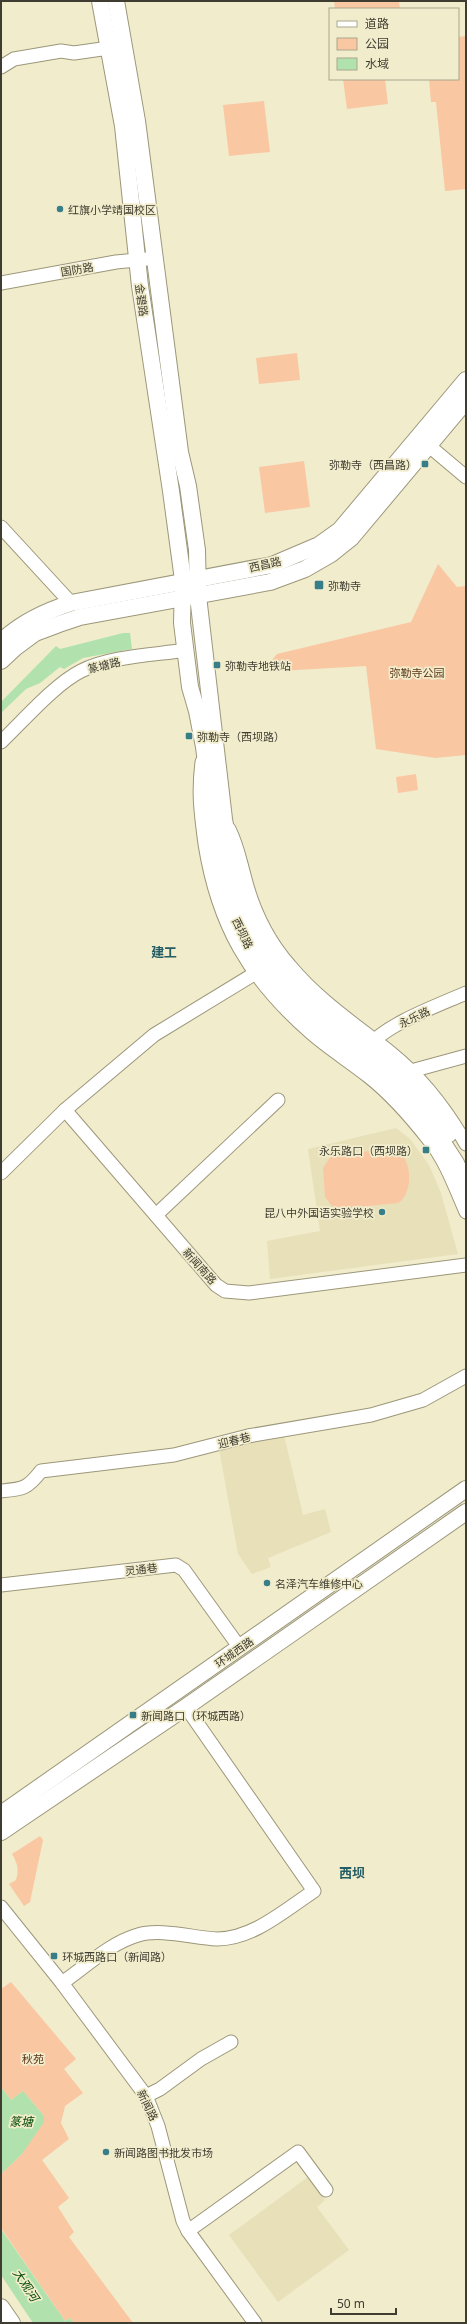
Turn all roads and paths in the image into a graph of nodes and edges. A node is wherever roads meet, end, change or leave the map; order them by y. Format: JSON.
{"nodes":[{"id":1,"x":100,"y":1,"type":"edge"},
{"id":2,"x":116,"y":1,"type":"edge"},
{"id":3,"x":109,"y":48,"type":"junction"},
{"id":4,"x":1,"y":67,"type":"edge"},
{"id":5,"x":154,"y":258,"type":"junction"},
{"id":6,"x":136,"y":260,"type":"junction"},
{"id":7,"x":1,"y":282,"type":"edge"},
{"id":8,"x":466,"y":380,"type":"edge"},
{"id":9,"x":466,"y":401,"type":"edge"},
{"id":10,"x":428,"y":445,"type":"junction"},
{"id":11,"x":466,"y":477,"type":"edge"},
{"id":12,"x":1,"y":527,"type":"edge"},
{"id":13,"x":190,"y":579,"type":"junction"},
{"id":14,"x":198,"y":596,"type":"junction"},
{"id":15,"x":182,"y":599,"type":"junction"},
{"id":16,"x":70,"y":603,"type":"junction"},
{"id":17,"x":1,"y":642,"type":"edge"},
{"id":18,"x":186,"y":650,"type":"junction"},
{"id":19,"x":1,"y":661,"type":"edge"},
{"id":20,"x":1,"y":742,"type":"edge"},
{"id":21,"x":204,"y":747,"type":"junction"},
{"id":22,"x":254,"y":974,"type":"junction"},
{"id":23,"x":466,"y":993,"type":"edge"},
{"id":24,"x":370,"y":1044,"type":"junction"},
{"id":25,"x":466,"y":1056,"type":"edge"},
{"id":26,"x":411,"y":1071,"type":"junction"},
{"id":27,"x":278,"y":1100,"type":"dead end"},
{"id":28,"x":65,"y":1110,"type":"junction"},
{"id":29,"x":466,"y":1144,"type":"edge"},
{"id":30,"x":466,"y":1163,"type":"edge"},
{"id":31,"x":1,"y":1173,"type":"edge"},
{"id":32,"x":466,"y":1186,"type":"edge"},
{"id":33,"x":466,"y":1212,"type":"edge"},
{"id":34,"x":156,"y":1215,"type":"junction"},
{"id":35,"x":466,"y":1265,"type":"edge"},
{"id":36,"x":466,"y":1376,"type":"edge"},
{"id":37,"x":466,"y":1489,"type":"edge"},
{"id":38,"x":1,"y":1491,"type":"edge"},
{"id":39,"x":466,"y":1512,"type":"edge"},
{"id":40,"x":1,"y":1585,"type":"edge"},
{"id":41,"x":240,"y":1648,"type":"junction"},
{"id":42,"x":186,"y":1707,"type":"junction"},
{"id":43,"x":1,"y":1814,"type":"edge"},
{"id":44,"x":1,"y":1832,"type":"edge"},
{"id":45,"x":1,"y":1908,"type":"edge"},
{"id":46,"x":62,"y":1983,"type":"junction"},
{"id":47,"x":231,"y":2042,"type":"dead end"},
{"id":48,"x":146,"y":2096,"type":"junction"},
{"id":49,"x":326,"y":2190,"type":"dead end"},
{"id":50,"x":188,"y":2232,"type":"junction"},
{"id":51,"x":1,"y":2307,"type":"edge"},
{"id":52,"x":12,"y":2323,"type":"edge"},
{"id":53,"x":255,"y":2323,"type":"edge"}],
"edges":[{"from":1,"to":3,"type":"main road","name":"金碧路"},
{"from":2,"to":5,"type":"main road","name":"金碧路"},
{"from":3,"to":4,"type":"street"},
{"from":3,"to":6,"type":"main road","name":"金碧路"},
{"from":5,"to":6,"type":"street","name":"国防路"},
{"from":5,"to":13,"type":"main road","name":"金碧路"},
{"from":6,"to":7,"type":"street","name":"国防路"},
{"from":6,"to":13,"type":"main road","name":"金碧路"},
{"from":8,"to":13,"type":"main road","name":"西昌路"},
{"from":9,"to":10,"type":"main road","name":"西昌路"},
{"from":10,"to":11,"type":"street"},
{"from":10,"to":14,"type":"main road","name":"西昌路"},
{"from":12,"to":16,"type":"street"},
{"from":13,"to":14,"type":"main road","name":"金碧路"},
{"from":13,"to":15,"type":"main road","name":"金碧路"},
{"from":13,"to":16,"type":"main road","name":"西昌路"},
{"from":14,"to":15,"type":"main road","name":"西昌路"},
{"from":14,"to":24,"type":"main road","name":"西坝路"},
{"from":15,"to":18,"type":"main road","name":"西坝路"},
{"from":15,"to":19,"type":"main road","name":"西昌路"},
{"from":16,"to":17,"type":"main road","name":"西昌路"},
{"from":18,"to":20,"type":"street","name":"篆塘路"},
{"from":18,"to":21,"type":"main road","name":"西坝路"},
{"from":21,"to":22,"type":"street"},
{"from":21,"to":32,"type":"main road","name":"西坝路"},
{"from":22,"to":28,"type":"street"},
{"from":22,"to":33,"type":"street"},
{"from":23,"to":24,"type":"street","name":"永乐路"},
{"from":24,"to":26,"type":"street"},
{"from":24,"to":30,"type":"main road","name":"西坝路"},
{"from":25,"to":26,"type":"street"},
{"from":26,"to":29,"type":"street"},
{"from":27,"to":34,"type":"street"},
{"from":28,"to":31,"type":"street"},
{"from":28,"to":34,"type":"street","name":"新闻南路"},
{"from":34,"to":35,"type":"street","name":"新闻南路"},
{"from":36,"to":38,"type":"street","name":"迎春巷"},
{"from":37,"to":41,"type":"main road","name":"环城西路"},
{"from":39,"to":42,"type":"main road","name":"环城西路"},
{"from":40,"to":41,"type":"street","name":"灵通巷"},
{"from":41,"to":43,"type":"main road","name":"环城西路"},
{"from":42,"to":44,"type":"main road","name":"环城西路"},
{"from":42,"to":46,"type":"street"},
{"from":45,"to":46,"type":"street","name":"新闻路"},
{"from":46,"to":48,"type":"street","name":"新闻路"},
{"from":47,"to":48,"type":"street"},
{"from":48,"to":50,"type":"street","name":"新闻路"},
{"from":49,"to":50,"type":"street"},
{"from":50,"to":53,"type":"street","name":"新闻路"},
{"from":51,"to":52,"type":"main road"}]}
